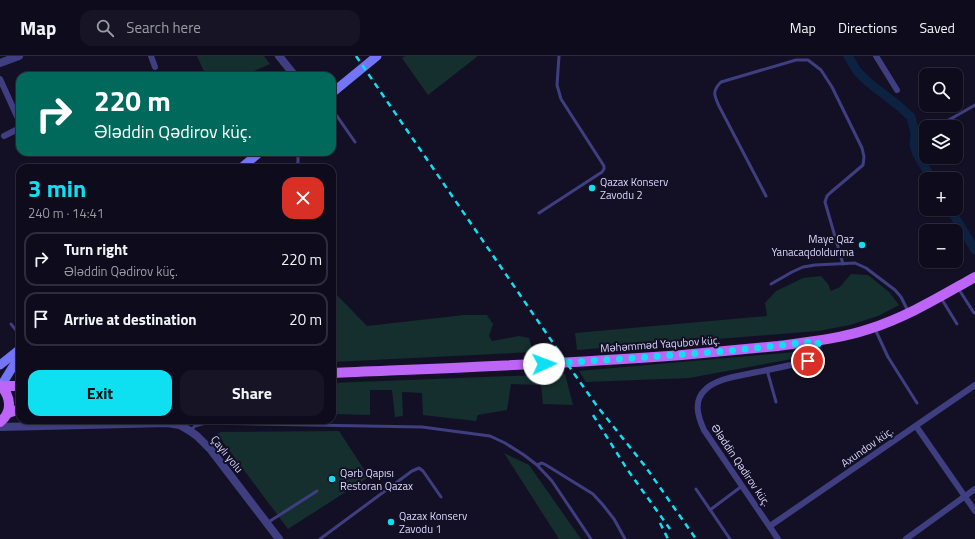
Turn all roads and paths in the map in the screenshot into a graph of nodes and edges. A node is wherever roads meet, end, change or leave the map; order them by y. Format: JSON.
{"nodes":[{"id":1,"x":19,"y":56,"type":"edge"},
{"id":2,"x":151,"y":56,"type":"edge"},
{"id":3,"x":279,"y":56,"type":"edge"},
{"id":4,"x":377,"y":56,"type":"edge"},
{"id":5,"x":559,"y":56,"type":"edge"},
{"id":6,"x":876,"y":56,"type":"edge"},
{"id":7,"x":0,"y":63,"type":"edge"},
{"id":8,"x":155,"y":67,"type":"dead end"},
{"id":9,"x":292,"y":72,"type":"edge"},
{"id":10,"x":0,"y":79,"type":"edge"},
{"id":11,"x":336,"y":90,"type":"edge"},
{"id":12,"x":897,"y":90,"type":"dead end"},
{"id":13,"x":975,"y":105,"type":"edge"},
{"id":14,"x":16,"y":114,"type":"edge"},
{"id":15,"x":336,"y":115,"type":"edge"},
{"id":16,"x":949,"y":120,"type":"edge"},
{"id":17,"x":16,"y":130,"type":"edge"},
{"id":18,"x":4,"y":136,"type":"dead end"},
{"id":19,"x":355,"y":142,"type":"dead end"},
{"id":20,"x":255,"y":156,"type":"edge"},
{"id":21,"x":246,"y":164,"type":"edge"},
{"id":22,"x":766,"y":196,"type":"dead end"},
{"id":23,"x":539,"y":213,"type":"dead end"},
{"id":24,"x":843,"y":264,"type":"junction"},
{"id":25,"x":974,"y":279,"type":"edge"},
{"id":26,"x":770,"y":284,"type":"dead end"},
{"id":27,"x":957,"y":287,"type":"junction"},
{"id":28,"x":940,"y":297,"type":"junction"},
{"id":29,"x":909,"y":313,"type":"junction"},
{"id":30,"x":974,"y":313,"type":"dead end"},
{"id":31,"x":11,"y":324,"type":"dead end"},
{"id":32,"x":957,"y":324,"type":"dead end"},
{"id":33,"x":874,"y":327,"type":"junction"},
{"id":34,"x":16,"y":330,"type":"edge"},
{"id":35,"x":818,"y":341,"type":"junction"},
{"id":36,"x":16,"y":352,"type":"edge"},
{"id":37,"x":16,"y":361,"type":"edge"},
{"id":38,"x":0,"y":365,"type":"edge"},
{"id":39,"x":767,"y":370,"type":"junction"},
{"id":40,"x":336,"y":373,"type":"edge"},
{"id":41,"x":975,"y":385,"type":"edge"},
{"id":42,"x":0,"y":386,"type":"edge"},
{"id":43,"x":16,"y":386,"type":"edge"},
{"id":44,"x":776,"y":402,"type":"dead end"},
{"id":45,"x":917,"y":403,"type":"dead end"},
{"id":46,"x":16,"y":410,"type":"edge"},
{"id":47,"x":8,"y":413,"type":"junction"},
{"id":48,"x":16,"y":415,"type":"edge"},
{"id":49,"x":0,"y":422,"type":"edge"},
{"id":50,"x":55,"y":424,"type":"edge"},
{"id":51,"x":132,"y":424,"type":"edge"},
{"id":52,"x":174,"y":424,"type":"edge"},
{"id":53,"x":202,"y":424,"type":"edge"},
{"id":54,"x":260,"y":424,"type":"edge"},
{"id":55,"x":63,"y":426,"type":"junction"},
{"id":56,"x":916,"y":426,"type":"junction"},
{"id":57,"x":0,"y":427,"type":"edge"},
{"id":58,"x":190,"y":431,"type":"junction"},
{"id":59,"x":537,"y":465,"type":"junction"},
{"id":60,"x":742,"y":486,"type":"junction"},
{"id":61,"x":696,"y":489,"type":"dead end"},
{"id":62,"x":975,"y":489,"type":"edge"},
{"id":63,"x":317,"y":491,"type":"dead end"},
{"id":64,"x":965,"y":496,"type":"junction"},
{"id":65,"x":441,"y":497,"type":"dead end"},
{"id":66,"x":710,"y":510,"type":"junction"},
{"id":67,"x":975,"y":511,"type":"edge"},
{"id":68,"x":267,"y":523,"type":"junction"},
{"id":69,"x":770,"y":526,"type":"junction"},
{"id":70,"x":323,"y":538,"type":"edge"},
{"id":71,"x":278,"y":539,"type":"edge"},
{"id":72,"x":592,"y":539,"type":"edge"},
{"id":73,"x":625,"y":539,"type":"edge"},
{"id":74,"x":730,"y":539,"type":"edge"},
{"id":75,"x":778,"y":539,"type":"edge"},
{"id":76,"x":906,"y":539,"type":"edge"}],
"edges":[{"from":1,"to":7,"type":"street"},
{"from":2,"to":8,"type":"street"},
{"from":3,"to":9,"type":"street"},
{"from":4,"to":11,"type":"main road"},
{"from":5,"to":23,"type":"lane"},
{"from":6,"to":12,"type":"street"},
{"from":10,"to":14,"type":"street"},
{"from":13,"to":16,"type":"lane"},
{"from":15,"to":19,"type":"lane"},
{"from":17,"to":18,"type":"street"},
{"from":20,"to":21,"type":"main road"},
{"from":22,"to":24,"type":"lane"},
{"from":24,"to":26,"type":"lane"},
{"from":24,"to":29,"type":"lane"},
{"from":25,"to":27,"type":"main road","name":"Məhəmməd Yaqubov küç."},
{"from":27,"to":28,"type":"main road","name":"Məhəmməd Yaqubov küç."},
{"from":27,"to":30,"type":"lane"},
{"from":28,"to":29,"type":"main road","name":"Məhəmməd Yaqubov küç."},
{"from":28,"to":32,"type":"lane"},
{"from":29,"to":33,"type":"main road","name":"Məhəmməd Yaqubov küç."},
{"from":31,"to":34,"type":"lane"},
{"from":33,"to":35,"type":"main road","name":"Məhəmməd Yaqubov küç."},
{"from":33,"to":45,"type":"lane"},
{"from":35,"to":39,"type":"street","name":"Ələddin Qədirov küç."},
{"from":35,"to":40,"type":"main road","name":"Məhəmməd Yaqubov küç."},
{"from":36,"to":38,"type":"main road"},
{"from":37,"to":42,"type":"main road"},
{"from":39,"to":44,"type":"lane"},
{"from":39,"to":60,"type":"street","name":"Ələddin Qədirov küç."},
{"from":41,"to":56,"type":"street","name":"Axundov küç."},
{"from":42,"to":43,"type":"main road"},
{"from":42,"to":47,"type":"main road"},
{"from":46,"to":47,"type":"main road"},
{"from":47,"to":48,"type":"street"},
{"from":47,"to":49,"type":"main road"},
{"from":50,"to":55,"type":"street"},
{"from":51,"to":55,"type":"street","name":"Çaylı yolu"},
{"from":52,"to":58,"type":"street","name":"Çaylı yolu"},
{"from":53,"to":58,"type":"lane"},
{"from":54,"to":59,"type":"lane"},
{"from":55,"to":57,"type":"street"},
{"from":56,"to":64,"type":"street"},
{"from":56,"to":69,"type":"street","name":"Axundov küç."},
{"from":58,"to":68,"type":"street","name":"Çaylı yolu"},
{"from":59,"to":72,"type":"lane"},
{"from":59,"to":73,"type":"lane"},
{"from":60,"to":66,"type":"lane"},
{"from":60,"to":69,"type":"street","name":"Ələddin Qədirov küç."},
{"from":61,"to":66,"type":"lane"},
{"from":62,"to":64,"type":"street"},
{"from":63,"to":68,"type":"lane"},
{"from":64,"to":67,"type":"street"},
{"from":64,"to":76,"type":"street"},
{"from":65,"to":70,"type":"lane"},
{"from":66,"to":74,"type":"lane"},
{"from":68,"to":71,"type":"street","name":"Çaylı yolu"},
{"from":69,"to":75,"type":"street","name":"Ələddin Qədirov küç."}]}
